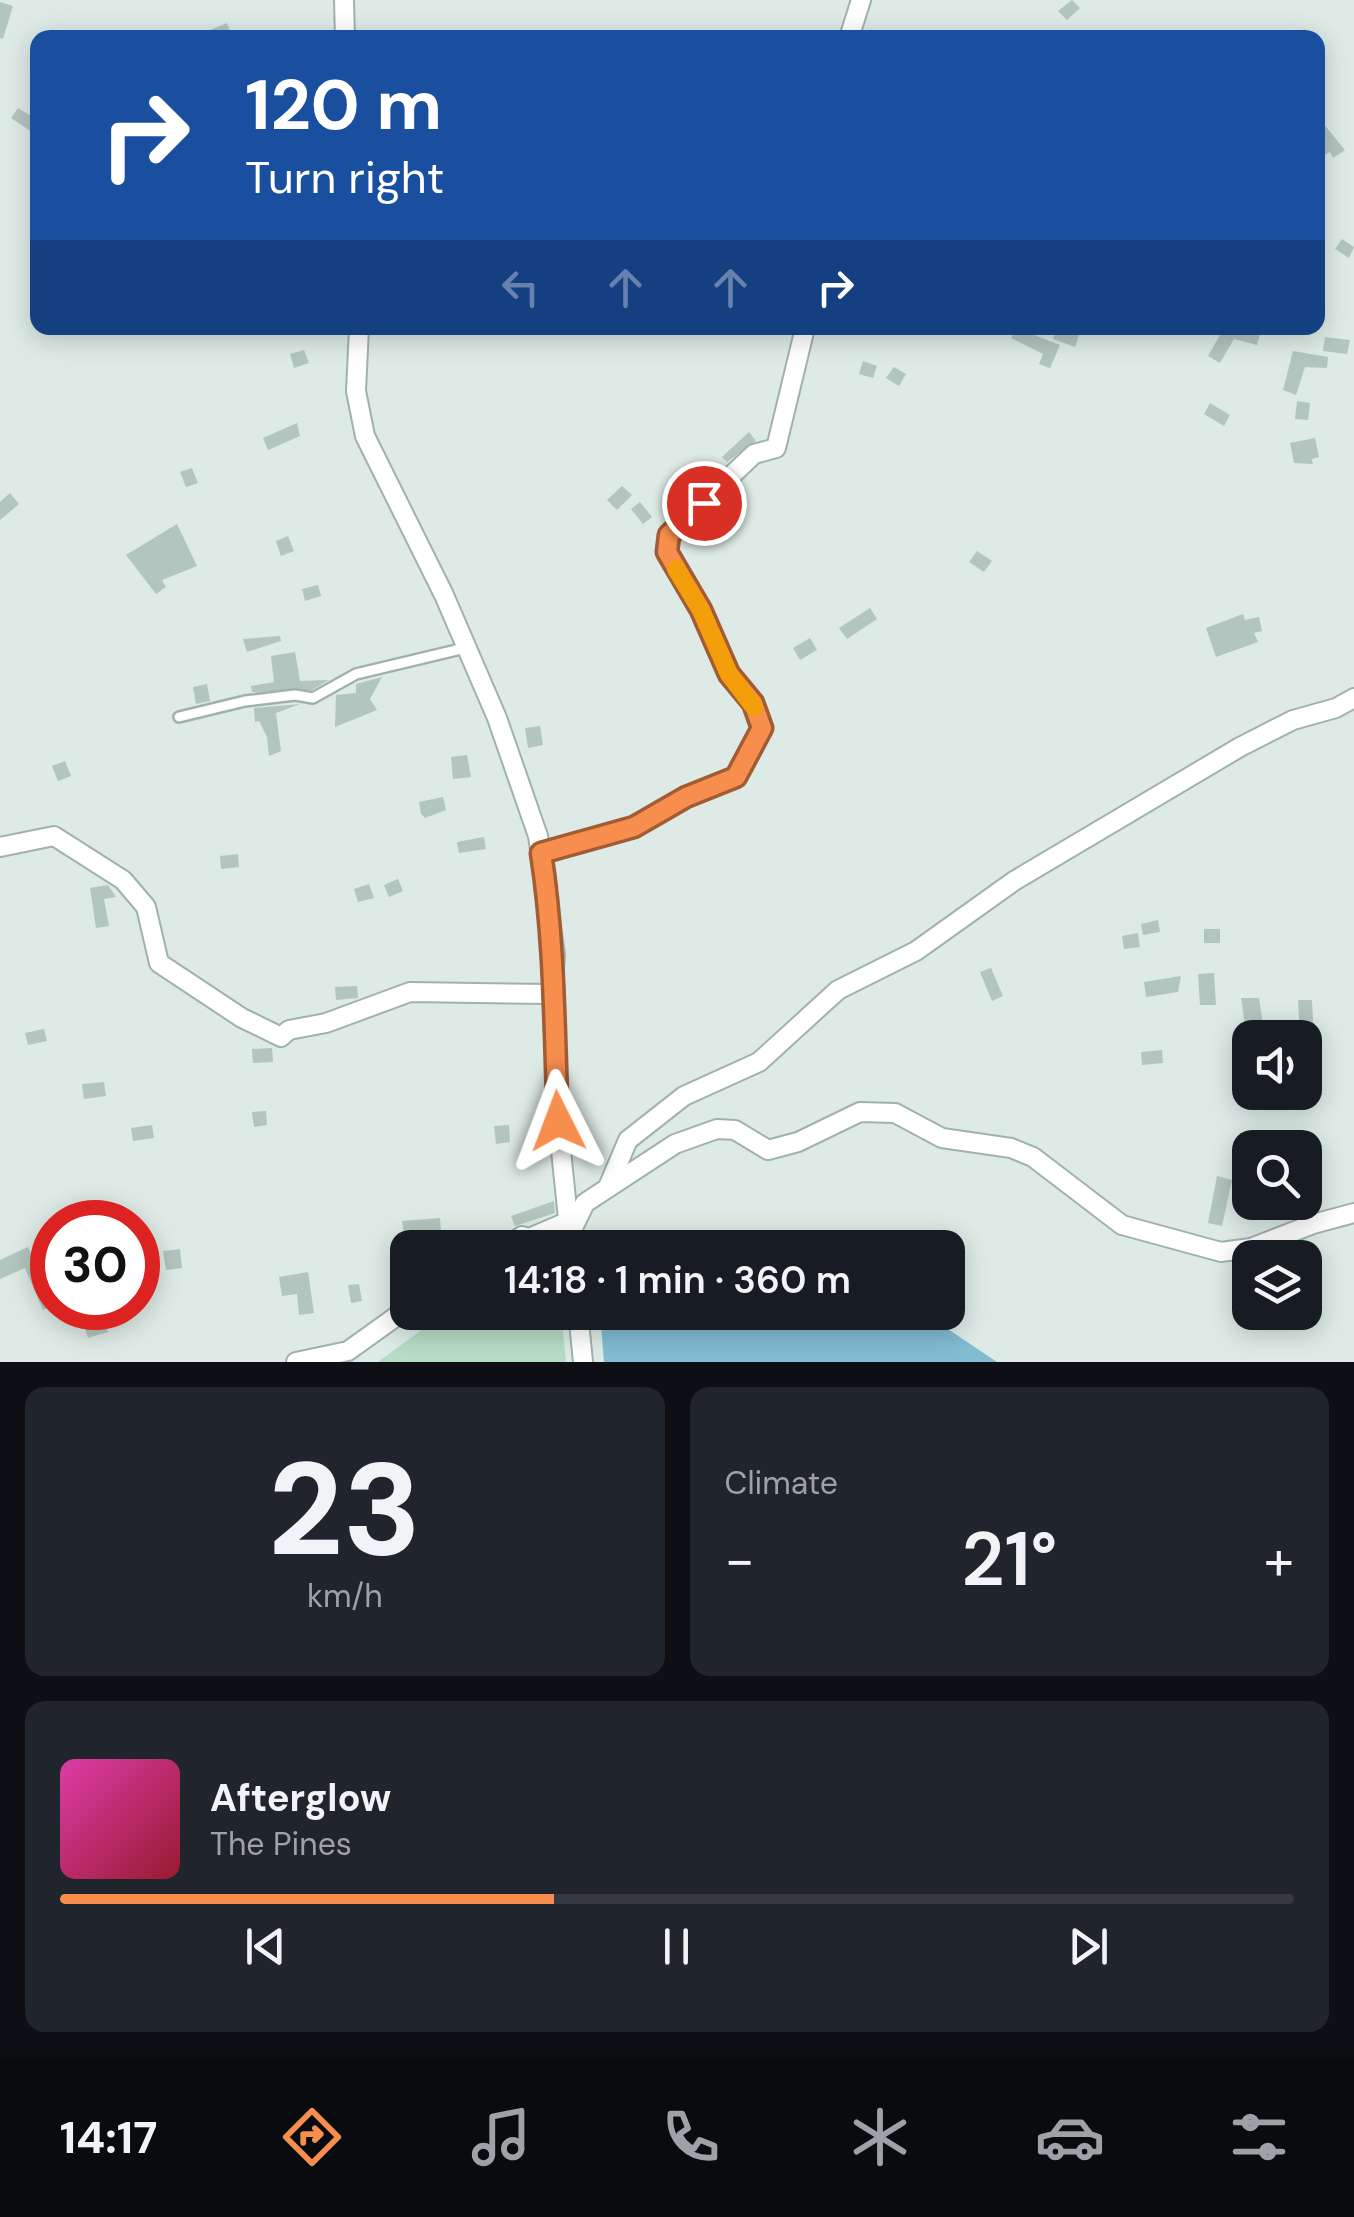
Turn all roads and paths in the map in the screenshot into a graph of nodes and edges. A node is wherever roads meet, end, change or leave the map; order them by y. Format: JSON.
{"nodes":[{"id":1,"x":344,"y":0,"type":"edge"},
{"id":2,"x":861,"y":0,"type":"edge"},
{"id":3,"x":346,"y":30,"type":"edge"},
{"id":4,"x":852,"y":30,"type":"edge"},
{"id":5,"x":359,"y":335,"type":"edge"},
{"id":6,"x":803,"y":335,"type":"edge"},
{"id":7,"x":465,"y":648,"type":"junction"},
{"id":8,"x":1354,"y":698,"type":"edge"},
{"id":9,"x":179,"y":717,"type":"dead end"},
{"id":10,"x":0,"y":847,"type":"edge"},
{"id":11,"x":541,"y":853,"type":"junction"},
{"id":12,"x":552,"y":994,"type":"junction"},
{"id":13,"x":608,"y":1187,"type":"junction"},
{"id":14,"x":1354,"y":1214,"type":"edge"},
{"id":15,"x":570,"y":1230,"type":"edge"},
{"id":16,"x":572,"y":1230,"type":"edge"},
{"id":17,"x":390,"y":1321,"type":"edge"},
{"id":18,"x":580,"y":1330,"type":"edge"},
{"id":19,"x":296,"y":1362,"type":"edge"},
{"id":20,"x":583,"y":1362,"type":"edge"}],
"edges":[{"from":1,"to":3,"type":"street"},
{"from":2,"to":4,"type":"street"},
{"from":5,"to":7,"type":"street"},
{"from":6,"to":11,"type":"street"},
{"from":7,"to":9,"type":"lane"},
{"from":7,"to":11,"type":"street"},
{"from":8,"to":13,"type":"street"},
{"from":10,"to":12,"type":"street"},
{"from":11,"to":12,"type":"street"},
{"from":12,"to":15,"type":"street"},
{"from":13,"to":14,"type":"street"},
{"from":13,"to":16,"type":"street"},
{"from":17,"to":19,"type":"street"},
{"from":18,"to":20,"type":"street"}]}
